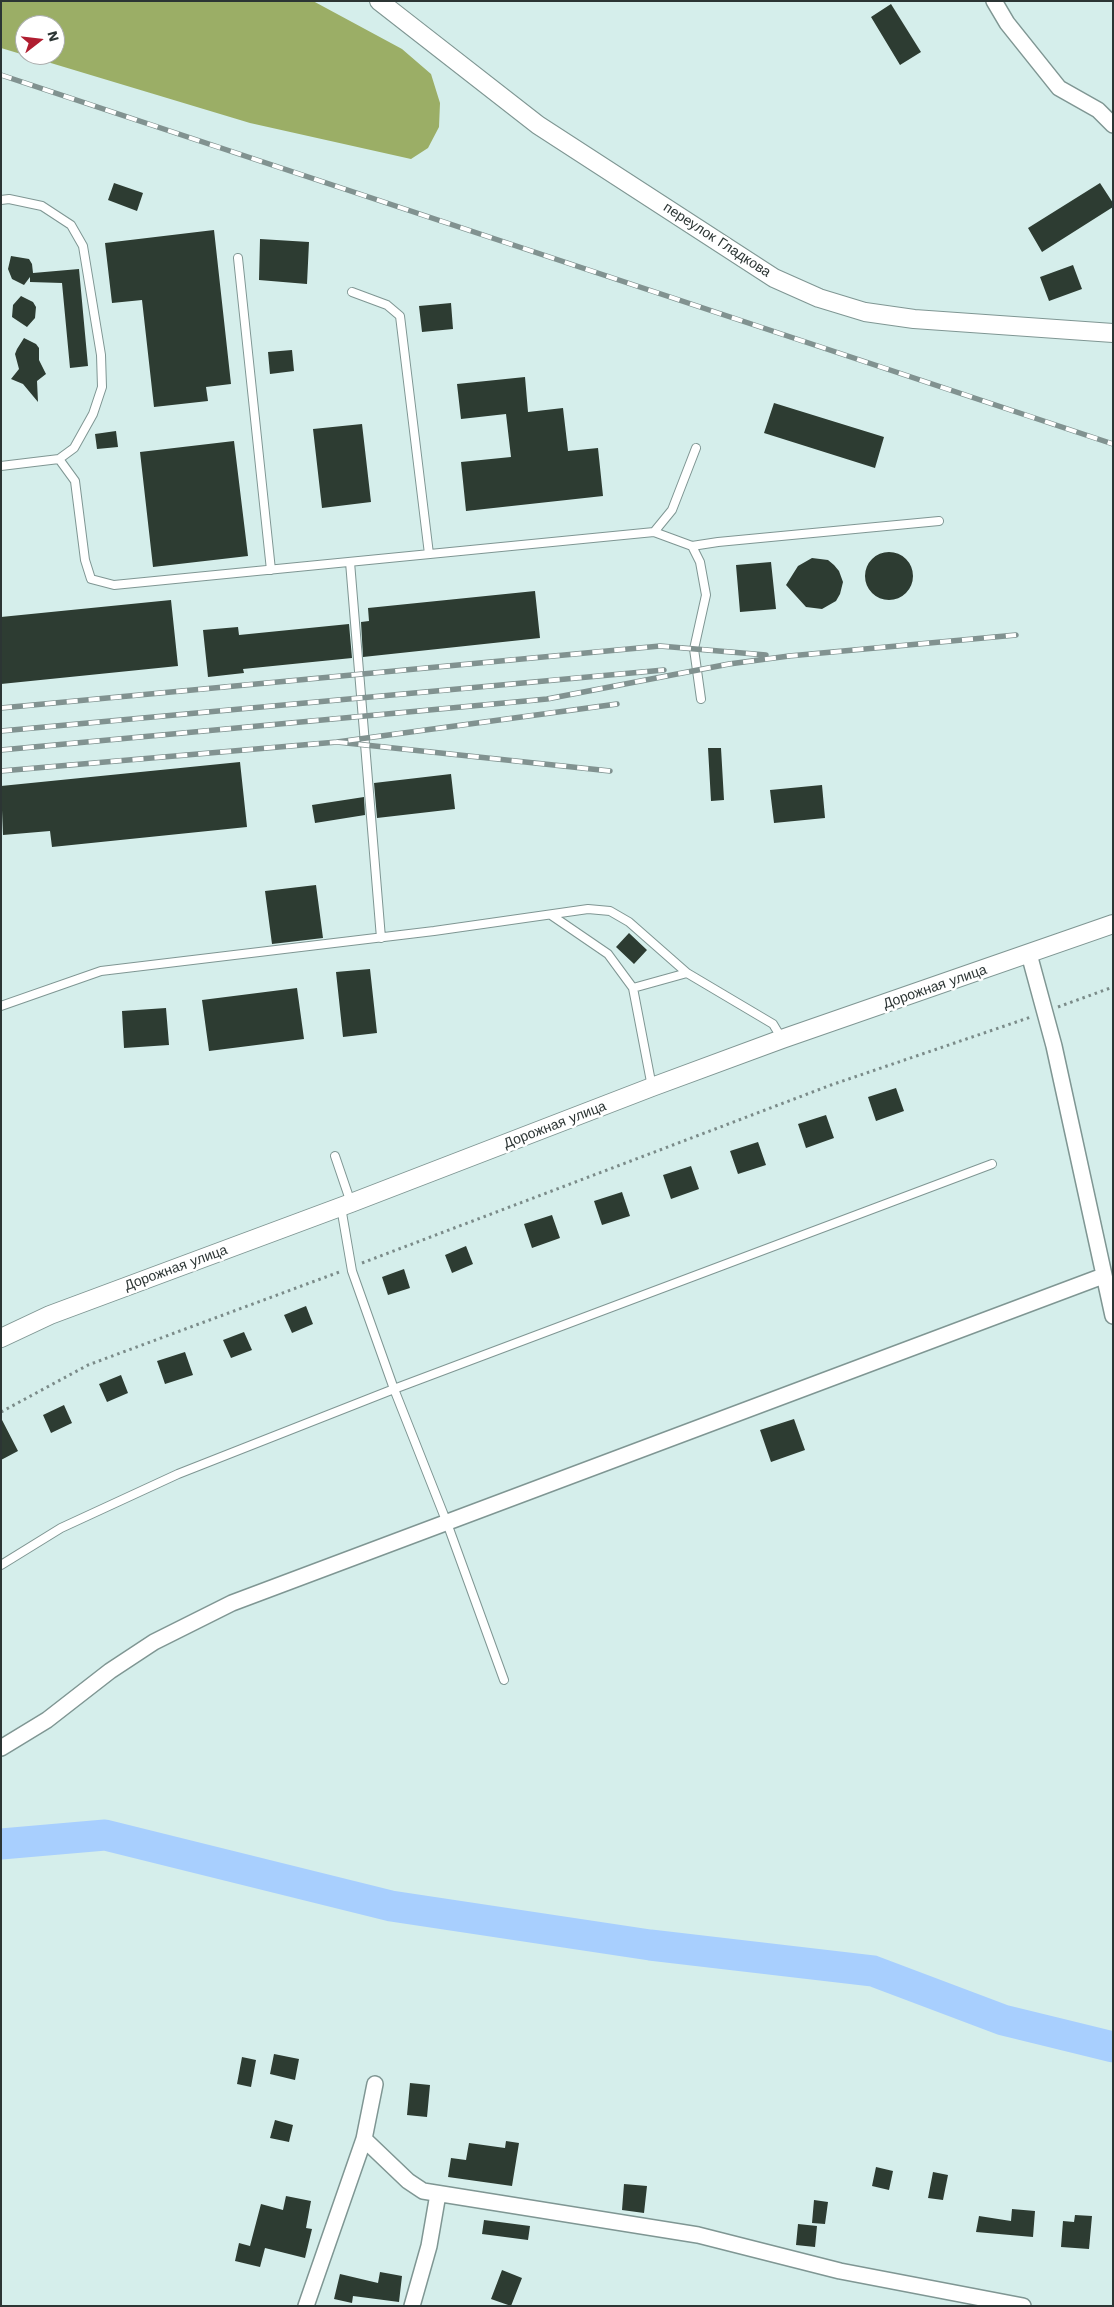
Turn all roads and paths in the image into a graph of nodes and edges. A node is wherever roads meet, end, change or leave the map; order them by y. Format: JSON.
{"nodes":[{"id":1,"x":379,"y":1,"type":"edge"},
{"id":2,"x":994,"y":1,"type":"edge"},
{"id":3,"x":1113,"y":126,"type":"edge"},
{"id":4,"x":1,"y":200,"type":"edge"},
{"id":5,"x":238,"y":258,"type":"dead end"},
{"id":6,"x":352,"y":292,"type":"dead end"},
{"id":7,"x":1113,"y":333,"type":"edge"},
{"id":8,"x":696,"y":448,"type":"dead end"},
{"id":9,"x":59,"y":459,"type":"junction"},
{"id":10,"x":1,"y":466,"type":"edge"},
{"id":11,"x":939,"y":521,"type":"dead end"},
{"id":12,"x":654,"y":532,"type":"junction"},
{"id":13,"x":692,"y":546,"type":"junction"},
{"id":14,"x":429,"y":554,"type":"junction"},
{"id":15,"x":350,"y":562,"type":"junction"},
{"id":16,"x":271,"y":570,"type":"junction"},
{"id":17,"x":701,"y":699,"type":"dead end"},
{"id":18,"x":551,"y":915,"type":"junction"},
{"id":19,"x":1113,"y":924,"type":"edge"},
{"id":20,"x":381,"y":938,"type":"junction"},
{"id":21,"x":1029,"y":954,"type":"junction"},
{"id":22,"x":687,"y":972,"type":"junction"},
{"id":23,"x":1113,"y":987,"type":"edge"},
{"id":24,"x":633,"y":988,"type":"junction"},
{"id":25,"x":1,"y":1006,"type":"edge"},
{"id":26,"x":1045,"y":1012,"type":"junction"},
{"id":27,"x":782,"y":1039,"type":"junction"},
{"id":28,"x":652,"y":1087,"type":"junction"},
{"id":29,"x":335,"y":1156,"type":"dead end"},
{"id":30,"x":992,"y":1164,"type":"dead end"},
{"id":31,"x":346,"y":1205,"type":"junction"},
{"id":32,"x":352,"y":1267,"type":"junction"},
{"id":33,"x":1104,"y":1276,"type":"junction"},
{"id":34,"x":1113,"y":1316,"type":"edge"},
{"id":35,"x":1,"y":1338,"type":"edge"},
{"id":36,"x":394,"y":1389,"type":"junction"},
{"id":37,"x":1,"y":1412,"type":"edge"},
{"id":38,"x":447,"y":1523,"type":"junction"},
{"id":39,"x":1,"y":1565,"type":"edge"},
{"id":40,"x":504,"y":1680,"type":"dead end"},
{"id":41,"x":1,"y":1748,"type":"edge"},
{"id":42,"x":375,"y":2084,"type":"dead end"},
{"id":43,"x":364,"y":2139,"type":"junction"},
{"id":44,"x":438,"y":2194,"type":"junction"},
{"id":45,"x":306,"y":2306,"type":"edge"},
{"id":46,"x":412,"y":2306,"type":"edge"},
{"id":47,"x":1024,"y":2306,"type":"edge"}],
"edges":[{"from":1,"to":7,"type":"street","name":"переулок Гладкова"},
{"from":2,"to":3,"type":"street"},
{"from":4,"to":9,"type":"lane"},
{"from":5,"to":16,"type":"lane"},
{"from":6,"to":14,"type":"lane"},
{"from":8,"to":12,"type":"lane"},
{"from":9,"to":10,"type":"lane"},
{"from":9,"to":16,"type":"lane"},
{"from":11,"to":13,"type":"lane"},
{"from":12,"to":13,"type":"lane"},
{"from":12,"to":14,"type":"lane"},
{"from":13,"to":17,"type":"lane"},
{"from":14,"to":15,"type":"lane"},
{"from":15,"to":16,"type":"lane"},
{"from":15,"to":20,"type":"lane"},
{"from":18,"to":20,"type":"lane"},
{"from":18,"to":22,"type":"lane"},
{"from":18,"to":24,"type":"lane"},
{"from":19,"to":21,"type":"street","name":"Дорожная улица"},
{"from":20,"to":25,"type":"lane"},
{"from":21,"to":26,"type":"street"},
{"from":21,"to":27,"type":"street","name":"Дорожная улица"},
{"from":22,"to":24,"type":"lane"},
{"from":22,"to":27,"type":"lane"},
{"from":23,"to":26,"type":"path"},
{"from":24,"to":28,"type":"lane"},
{"from":26,"to":32,"type":"path"},
{"from":26,"to":33,"type":"street"},
{"from":27,"to":28,"type":"street","name":"Дорожная улица"},
{"from":28,"to":31,"type":"street","name":"Дорожная улица"},
{"from":29,"to":31,"type":"lane"},
{"from":30,"to":36,"type":"lane"},
{"from":31,"to":32,"type":"lane"},
{"from":31,"to":35,"type":"street","name":"Дорожная улица"},
{"from":32,"to":36,"type":"lane"},
{"from":32,"to":37,"type":"path"},
{"from":33,"to":34,"type":"street"},
{"from":33,"to":38,"type":"street"},
{"from":36,"to":38,"type":"lane"},
{"from":36,"to":39,"type":"lane"},
{"from":38,"to":40,"type":"lane"},
{"from":38,"to":41,"type":"street"},
{"from":42,"to":43,"type":"street"},
{"from":43,"to":44,"type":"street"},
{"from":43,"to":45,"type":"street"},
{"from":44,"to":46,"type":"street"},
{"from":44,"to":47,"type":"street"}]}
